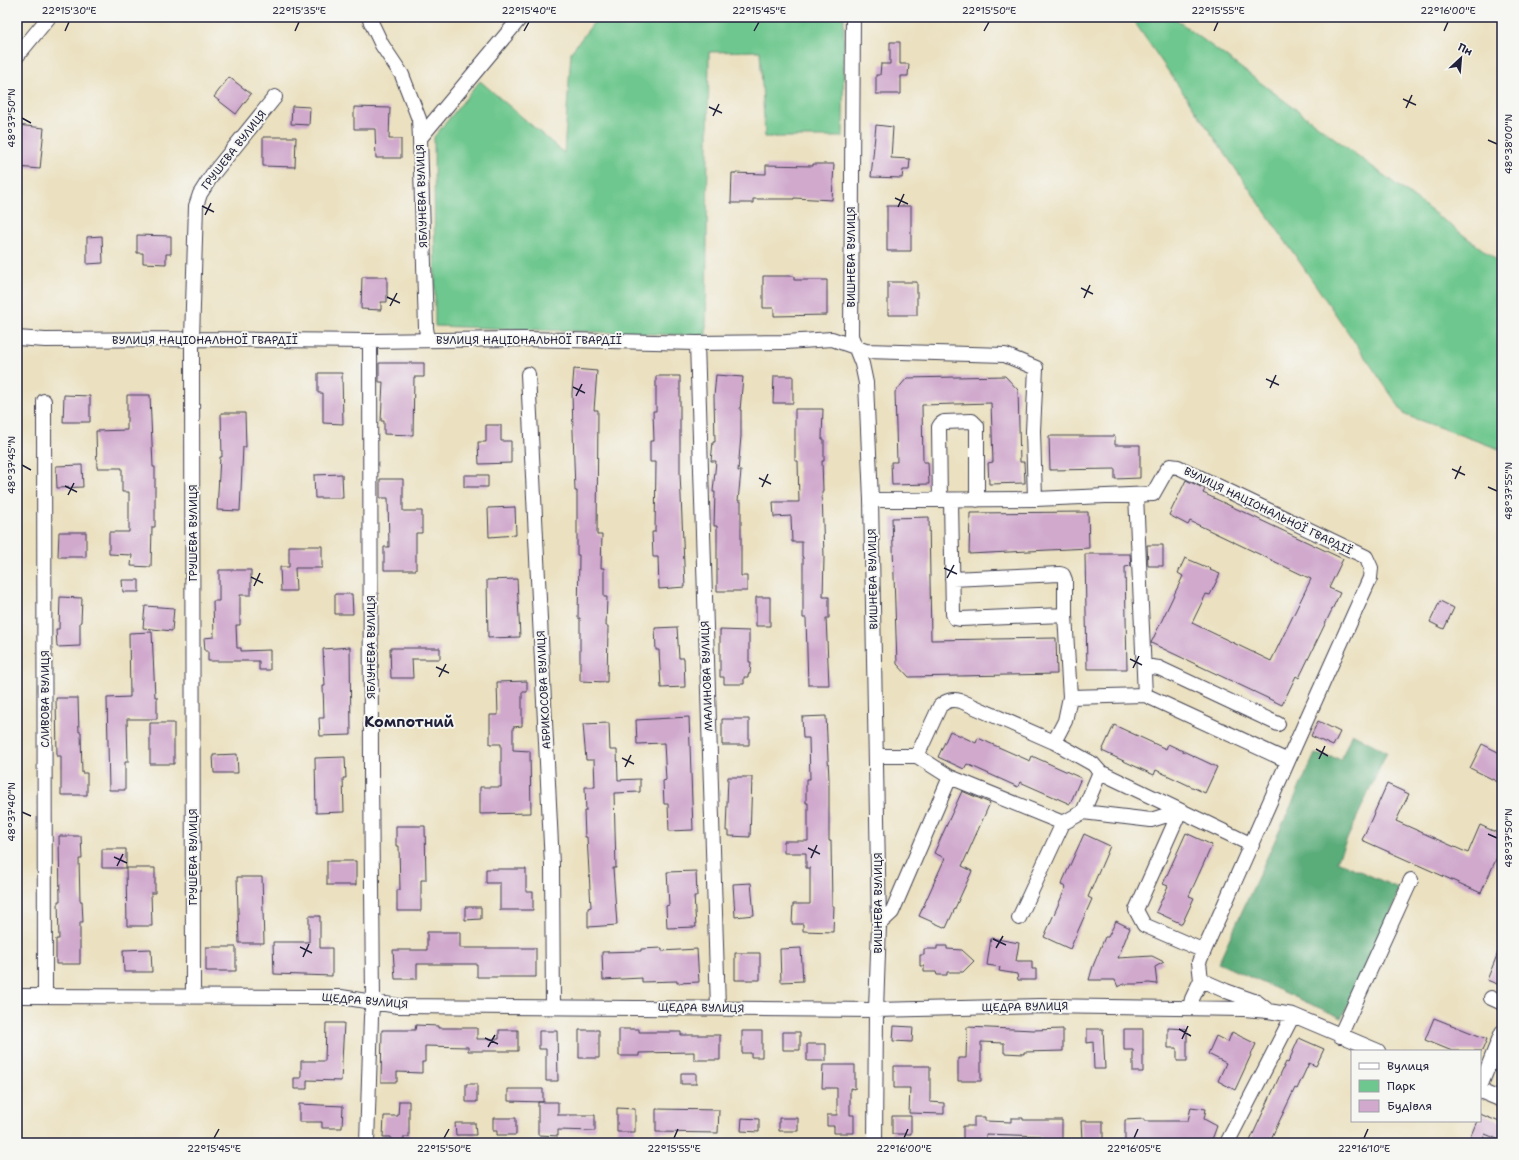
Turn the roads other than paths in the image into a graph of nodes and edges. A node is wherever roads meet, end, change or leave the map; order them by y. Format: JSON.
{"nodes":[{"id":1,"x":49,"y":17,"type":"edge"},
{"id":2,"x":370,"y":17,"type":"edge"},
{"id":3,"x":520,"y":17,"type":"edge"},
{"id":4,"x":853,"y":17,"type":"edge"},
{"id":5,"x":17,"y":56,"type":"edge"},
{"id":6,"x":275,"y":97,"type":"dead end"},
{"id":7,"x":420,"y":138,"type":"junction"},
{"id":8,"x":17,"y":338,"type":"edge"},
{"id":9,"x":192,"y":340,"type":"junction"},
{"id":10,"x":428,"y":340,"type":"junction"},
{"id":11,"x":370,"y":341,"type":"junction"},
{"id":12,"x":697,"y":343,"type":"junction"},
{"id":13,"x":855,"y":348,"type":"junction"},
{"id":14,"x":528,"y":374,"type":"dead end"},
{"id":15,"x":44,"y":401,"type":"dead end"},
{"id":16,"x":1136,"y":495,"type":"junction"},
{"id":17,"x":1035,"y":499,"type":"junction"},
{"id":18,"x":871,"y":500,"type":"junction"},
{"id":19,"x":945,"y":500,"type":"junction"},
{"id":20,"x":977,"y":500,"type":"junction"},
{"id":21,"x":952,"y":579,"type":"junction"},
{"id":22,"x":1065,"y":615,"type":"junction"},
{"id":23,"x":1144,"y":666,"type":"junction"},
{"id":24,"x":1145,"y":695,"type":"junction"},
{"id":25,"x":1070,"y":697,"type":"junction"},
{"id":26,"x":1278,"y":724,"type":"dead end"},
{"id":27,"x":1054,"y":742,"type":"junction"},
{"id":28,"x":876,"y":756,"type":"junction"},
{"id":29,"x":917,"y":756,"type":"junction"},
{"id":30,"x":1288,"y":761,"type":"junction"},
{"id":31,"x":1100,"y":772,"type":"junction"},
{"id":32,"x":950,"y":777,"type":"junction"},
{"id":33,"x":1180,"y":811,"type":"junction"},
{"id":34,"x":1083,"y":812,"type":"junction"},
{"id":35,"x":1063,"y":823,"type":"junction"},
{"id":36,"x":1252,"y":845,"type":"junction"},
{"id":37,"x":1411,"y":880,"type":"dead end"},
{"id":38,"x":1019,"y":918,"type":"dead end"},
{"id":39,"x":880,"y":924,"type":"junction"},
{"id":40,"x":1204,"y":951,"type":"junction"},
{"id":41,"x":1201,"y":980,"type":"junction"},
{"id":42,"x":17,"y":996,"type":"edge"},
{"id":43,"x":45,"y":996,"type":"junction"},
{"id":44,"x":193,"y":996,"type":"junction"},
{"id":45,"x":373,"y":1002,"type":"junction"},
{"id":46,"x":553,"y":1006,"type":"junction"},
{"id":47,"x":718,"y":1008,"type":"junction"},
{"id":48,"x":1190,"y":1008,"type":"junction"},
{"id":49,"x":876,"y":1010,"type":"junction"},
{"id":50,"x":1268,"y":1011,"type":"junction"},
{"id":51,"x":1293,"y":1015,"type":"junction"},
{"id":52,"x":1502,"y":1032,"type":"edge"},
{"id":53,"x":1340,"y":1036,"type":"junction"},
{"id":54,"x":1375,"y":1050,"type":"edge"},
{"id":55,"x":1481,"y":1085,"type":"edge"},
{"id":56,"x":1481,"y":1092,"type":"edge"},
{"id":57,"x":1502,"y":1100,"type":"edge"},
{"id":58,"x":367,"y":1143,"type":"edge"},
{"id":59,"x":875,"y":1143,"type":"edge"},
{"id":60,"x":1227,"y":1143,"type":"edge"}],
"edges":[{"from":1,"to":5,"type":"street"},
{"from":2,"to":7,"type":"street"},
{"from":3,"to":7,"type":"street","name":"ЯБЛУНЕВА ВУЛИЦЯ"},
{"from":4,"to":13,"type":"street","name":"ВИШНЕВА ВУЛИЦЯ"},
{"from":6,"to":9,"type":"street","name":"ГРУШЕВА ВУЛИЦЯ"},
{"from":7,"to":10,"type":"street","name":"ЯБЛУНЕВА ВУЛИЦЯ"},
{"from":8,"to":9,"type":"street","name":"ВУЛИЦЯ НАЦІОНАЛЬНОЇ ГВАРДІЇ"},
{"from":9,"to":11,"type":"street","name":"ВУЛИЦЯ НАЦІОНАЛЬНОЇ ГВАРДІЇ"},
{"from":9,"to":44,"type":"street","name":"ГРУШЕВА ВУЛИЦЯ"},
{"from":10,"to":11,"type":"street","name":"ВУЛИЦЯ НАЦІОНАЛЬНОЇ ГВАРДІЇ"},
{"from":10,"to":12,"type":"street","name":"ВУЛИЦЯ НАЦІОНАЛЬНОЇ ГВАРДІЇ"},
{"from":11,"to":45,"type":"street","name":"ЯБЛУНЕВА ВУЛИЦЯ"},
{"from":12,"to":13,"type":"street","name":"ВУЛИЦЯ НАЦІОНАЛЬНОЇ ГВАРДІЇ"},
{"from":12,"to":47,"type":"street","name":"МАЛИНОВА ВУЛИЦЯ"},
{"from":13,"to":17,"type":"street","name":"ВУЛИЦЯ НАЦІОНАЛЬНОЇ ГВАРДІЇ"},
{"from":13,"to":18,"type":"street","name":"ВИШНЕВА ВУЛИЦЯ"},
{"from":14,"to":46,"type":"street","name":"АБРИКОСОВА ВУЛИЦЯ"},
{"from":15,"to":43,"type":"street","name":"СЛИВОВА ВУЛИЦЯ"},
{"from":16,"to":17,"type":"street"},
{"from":16,"to":23,"type":"street"},
{"from":16,"to":30,"type":"street","name":"ВУЛИЦЯ НАЦІОНАЛЬНОЇ ГВАРДІЇ"},
{"from":17,"to":20,"type":"street"},
{"from":18,"to":19,"type":"street"},
{"from":18,"to":28,"type":"street","name":"ВИШНЕВА ВУЛИЦЯ"},
{"from":19,"to":20,"type":"street"},
{"from":19,"to":20,"type":"street"},
{"from":19,"to":21,"type":"street"},
{"from":21,"to":22,"type":"street"},
{"from":21,"to":22,"type":"street"},
{"from":22,"to":25,"type":"street"},
{"from":23,"to":24,"type":"street"},
{"from":23,"to":26,"type":"street"},
{"from":24,"to":25,"type":"street"},
{"from":24,"to":30,"type":"street"},
{"from":25,"to":27,"type":"street"},
{"from":27,"to":29,"type":"street"},
{"from":27,"to":31,"type":"street"},
{"from":28,"to":29,"type":"street"},
{"from":28,"to":39,"type":"street","name":"ВИШНЕВА ВУЛИЦЯ"},
{"from":29,"to":32,"type":"street"},
{"from":30,"to":36,"type":"street"},
{"from":31,"to":33,"type":"street"},
{"from":31,"to":34,"type":"street"},
{"from":32,"to":35,"type":"street"},
{"from":32,"to":39,"type":"street"},
{"from":33,"to":34,"type":"street"},
{"from":33,"to":36,"type":"street"},
{"from":33,"to":40,"type":"street"},
{"from":34,"to":35,"type":"street"},
{"from":35,"to":38,"type":"street"},
{"from":36,"to":40,"type":"street"},
{"from":37,"to":53,"type":"street"},
{"from":39,"to":49,"type":"street","name":"ВИШНЕВА ВУЛИЦЯ"},
{"from":40,"to":41,"type":"street"},
{"from":41,"to":48,"type":"street"},
{"from":41,"to":50,"type":"street"},
{"from":42,"to":43,"type":"street","name":"ЩЕДРА ВУЛИЦЯ"},
{"from":43,"to":44,"type":"street","name":"ЩЕДРА ВУЛИЦЯ"},
{"from":44,"to":45,"type":"street","name":"ЩЕДРА ВУЛИЦЯ"},
{"from":45,"to":46,"type":"street","name":"ЩЕДРА ВУЛИЦЯ"},
{"from":45,"to":58,"type":"street","name":"ЯБЛУНЕВА ВУЛИЦЯ"},
{"from":46,"to":47,"type":"street","name":"ЩЕДРА ВУЛИЦЯ"},
{"from":47,"to":49,"type":"street","name":"ЩЕДРА ВУЛИЦЯ"},
{"from":48,"to":49,"type":"street","name":"ЩЕДРА ВУЛИЦЯ"},
{"from":48,"to":50,"type":"street","name":"ЩЕДРА ВУЛИЦЯ"},
{"from":49,"to":59,"type":"street","name":"ВИШНЕВА ВУЛИЦЯ"},
{"from":50,"to":51,"type":"street","name":"ЩЕДРА ВУЛИЦЯ"},
{"from":51,"to":53,"type":"street","name":"ЩЕДРА ВУЛИЦЯ"},
{"from":51,"to":60,"type":"street"},
{"from":52,"to":55,"type":"street"},
{"from":53,"to":54,"type":"street","name":"ЩЕДРА ВУЛИЦЯ"},
{"from":56,"to":57,"type":"street"}]}
